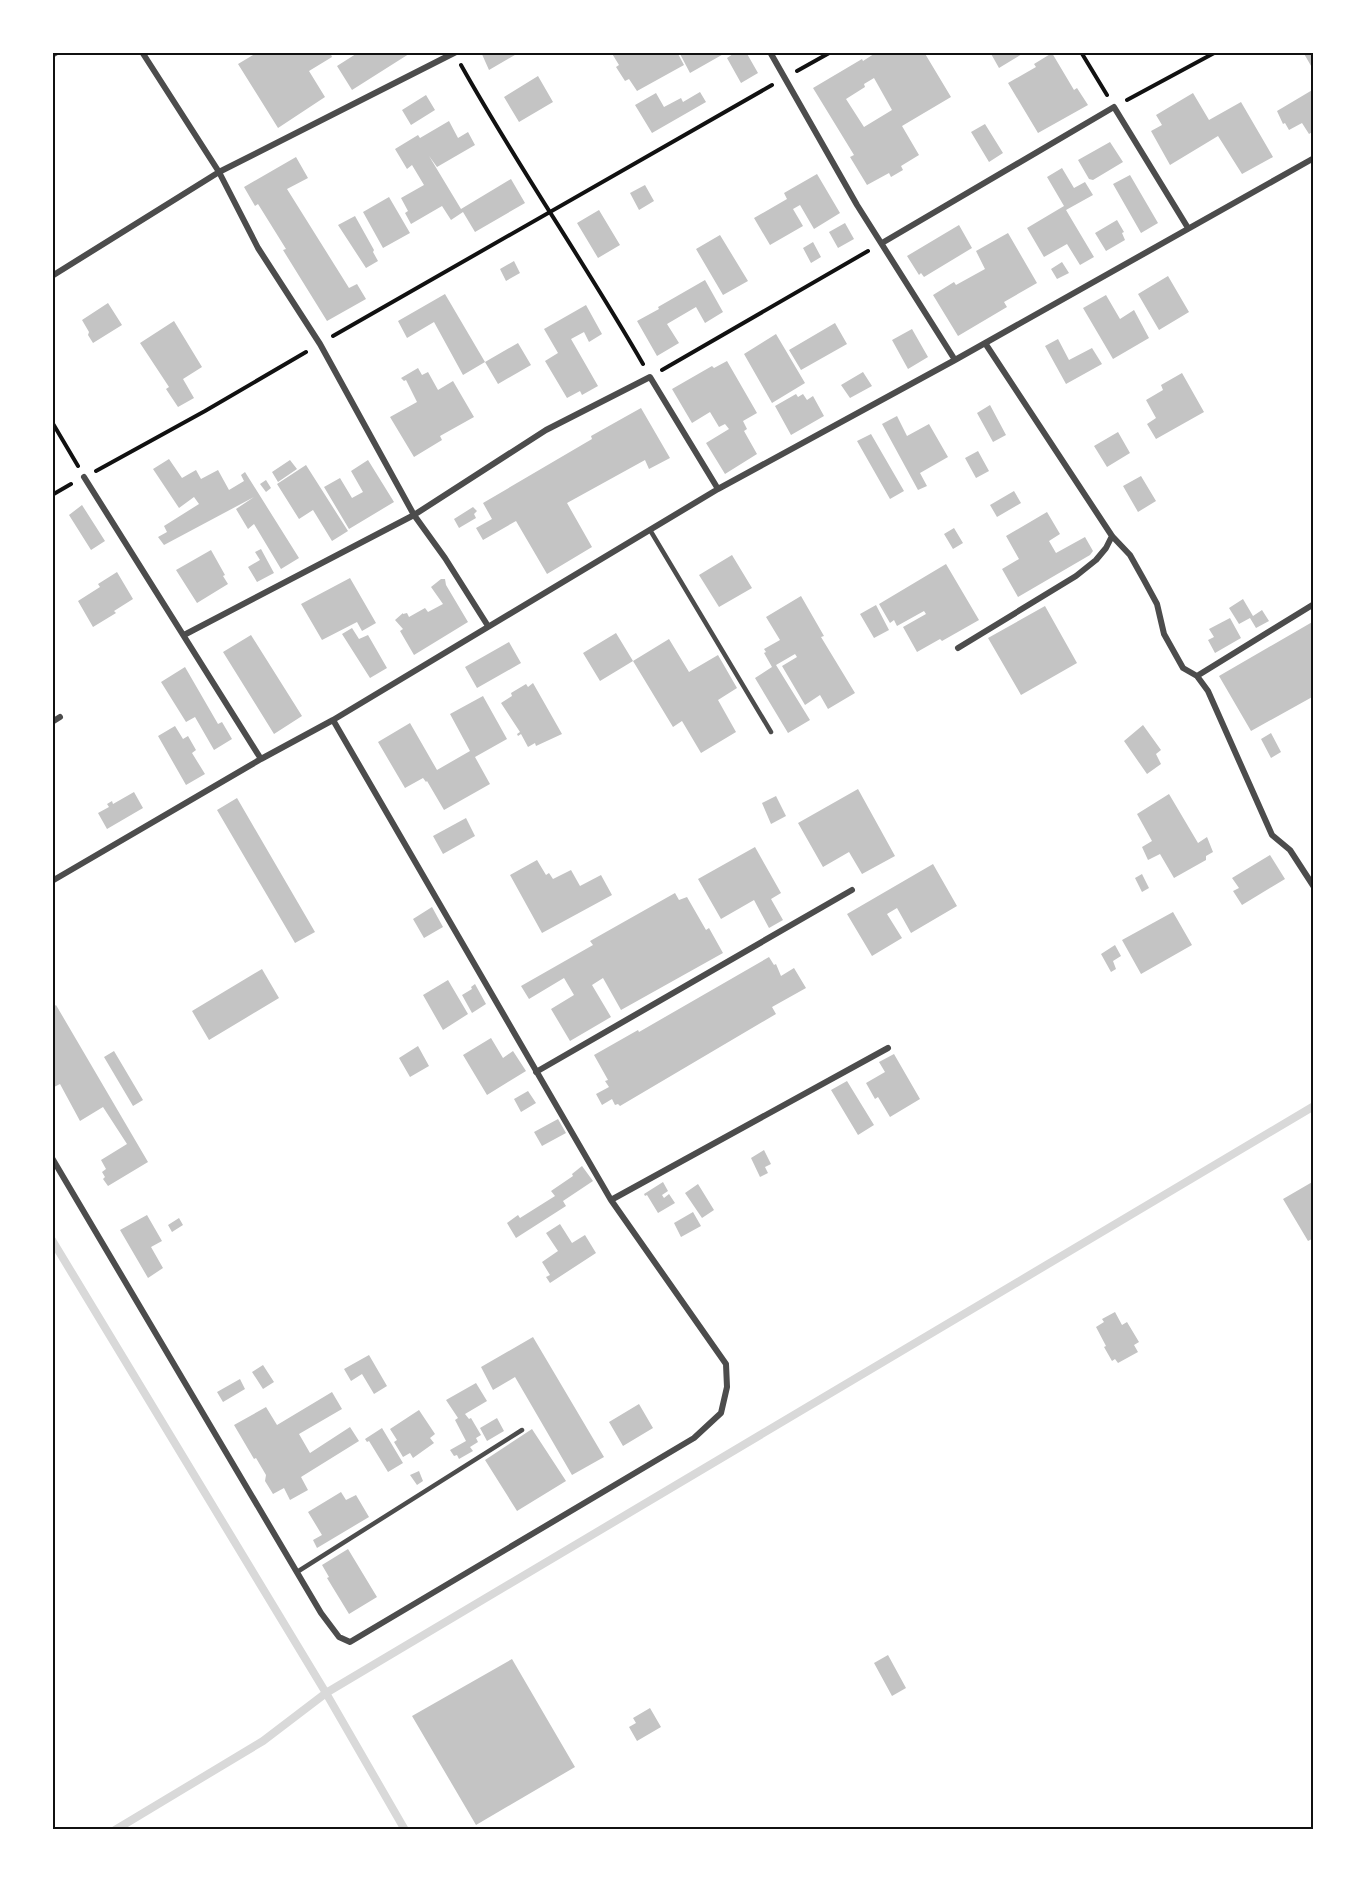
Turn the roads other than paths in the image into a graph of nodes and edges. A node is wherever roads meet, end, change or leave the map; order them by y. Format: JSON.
{"nodes":[{"id":1,"x":57,"y":52,"type":"edge"},
{"id":2,"x":142,"y":52,"type":"edge"},
{"id":3,"x":770,"y":52,"type":"edge"},
{"id":4,"x":455,"y":53,"type":"edge"},
{"id":5,"x":52,"y":55,"type":"edge"},
{"id":6,"x":1314,"y":158,"type":"edge"},
{"id":7,"x":219,"y":172,"type":"junction"},
{"id":8,"x":1188,"y":228,"type":"junction"},
{"id":9,"x":882,"y":243,"type":"junction"},
{"id":10,"x":52,"y":276,"type":"edge"},
{"id":11,"x":985,"y":343,"type":"junction"},
{"id":12,"x":955,"y":360,"type":"junction"},
{"id":13,"x":84,"y":477,"type":"road end"},
{"id":14,"x":718,"y":489,"type":"junction"},
{"id":15,"x":414,"y":515,"type":"junction"},
{"id":16,"x":650,"y":530,"type":"junction"},
{"id":17,"x":1112,"y":537,"type":"junction"},
{"id":18,"x":1314,"y":604,"type":"edge"},
{"id":19,"x":488,"y":626,"type":"junction"},
{"id":20,"x":184,"y":635,"type":"junction"},
{"id":21,"x":958,"y":648,"type":"dead end"},
{"id":22,"x":1197,"y":676,"type":"junction"},
{"id":23,"x":60,"y":717,"type":"dead end"},
{"id":24,"x":333,"y":720,"type":"junction"},
{"id":25,"x":52,"y":722,"type":"edge"},
{"id":26,"x":771,"y":732,"type":"dead end"},
{"id":27,"x":261,"y":759,"type":"junction"},
{"id":28,"x":52,"y":881,"type":"edge"},
{"id":29,"x":1314,"y":887,"type":"edge"},
{"id":30,"x":852,"y":890,"type":"dead end"},
{"id":31,"x":888,"y":1048,"type":"dead end"},
{"id":32,"x":536,"y":1072,"type":"junction"},
{"id":33,"x":52,"y":1158,"type":"edge"},
{"id":34,"x":611,"y":1200,"type":"junction"},
{"id":35,"x":522,"y":1430,"type":"dead end"},
{"id":36,"x":297,"y":1572,"type":"junction"}],
"edges":[{"from":1,"to":5,"type":"street"},
{"from":2,"to":7,"type":"street"},
{"from":3,"to":9,"type":"street"},
{"from":4,"to":7,"type":"street"},
{"from":6,"to":8,"type":"street"},
{"from":7,"to":10,"type":"street"},
{"from":7,"to":15,"type":"street"},
{"from":8,"to":9,"type":"street"},
{"from":8,"to":11,"type":"street"},
{"from":9,"to":12,"type":"street"},
{"from":11,"to":12,"type":"street"},
{"from":11,"to":17,"type":"street"},
{"from":12,"to":14,"type":"street"},
{"from":13,"to":20,"type":"street"},
{"from":14,"to":15,"type":"street"},
{"from":14,"to":16,"type":"street"},
{"from":15,"to":19,"type":"street"},
{"from":15,"to":20,"type":"street"},
{"from":16,"to":19,"type":"street"},
{"from":16,"to":26,"type":"lane"},
{"from":17,"to":21,"type":"street"},
{"from":17,"to":22,"type":"street"},
{"from":18,"to":22,"type":"street"},
{"from":19,"to":24,"type":"street"},
{"from":20,"to":27,"type":"street"},
{"from":22,"to":29,"type":"street"},
{"from":23,"to":25,"type":"street"},
{"from":24,"to":27,"type":"street"},
{"from":24,"to":32,"type":"street"},
{"from":27,"to":28,"type":"street"},
{"from":30,"to":32,"type":"street"},
{"from":31,"to":34,"type":"street"},
{"from":32,"to":34,"type":"street"},
{"from":33,"to":36,"type":"street"},
{"from":34,"to":36,"type":"street"},
{"from":35,"to":36,"type":"lane"}]}
